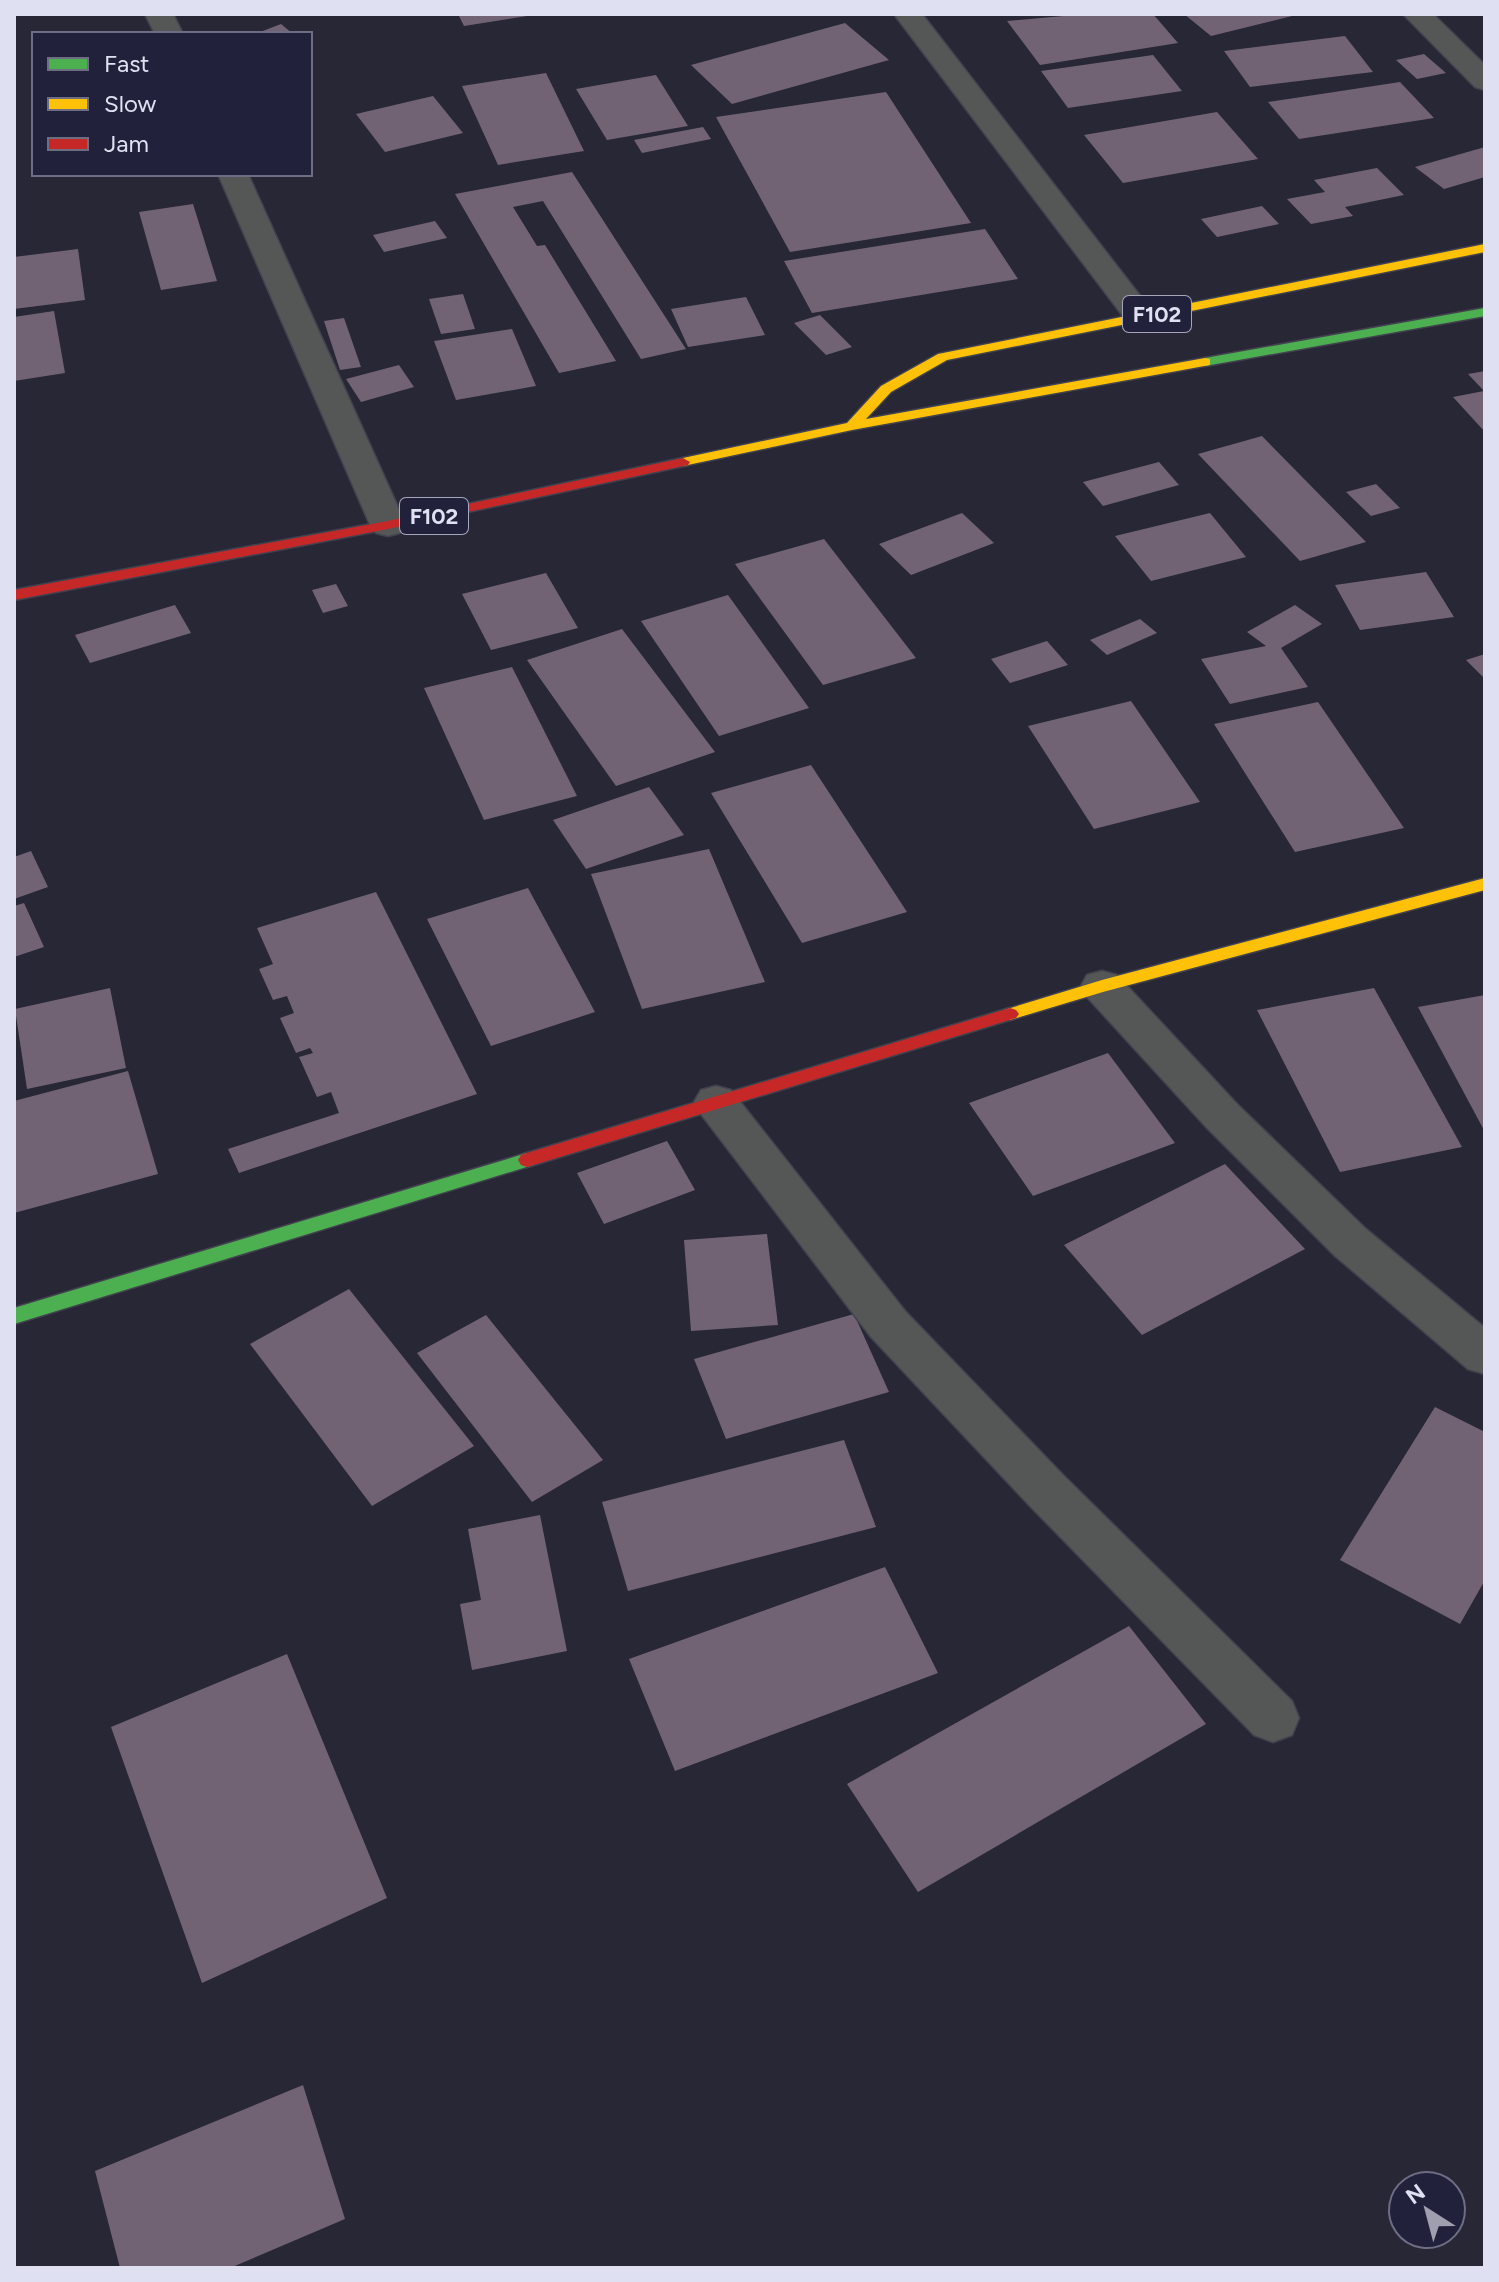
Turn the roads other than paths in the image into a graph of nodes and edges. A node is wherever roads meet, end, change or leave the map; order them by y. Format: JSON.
{"nodes":[{"id":1,"x":159,"y":14,"type":"edge"},
{"id":2,"x":908,"y":14,"type":"edge"},
{"id":3,"x":1417,"y":14,"type":"edge"},
{"id":4,"x":168,"y":32,"type":"edge"},
{"id":5,"x":1485,"y":81,"type":"edge"},
{"id":6,"x":234,"y":176,"type":"edge"},
{"id":7,"x":1485,"y":248,"type":"edge"},
{"id":8,"x":1485,"y":312,"type":"edge"},
{"id":9,"x":1140,"y":317,"type":"junction"},
{"id":10,"x":852,"y":426,"type":"junction"},
{"id":11,"x":388,"y":525,"type":"junction"},
{"id":12,"x":14,"y":595,"type":"edge"},
{"id":13,"x":1485,"y":884,"type":"edge"},
{"id":14,"x":1102,"y":986,"type":"junction"},
{"id":15,"x":716,"y":1102,"type":"junction"},
{"id":16,"x":14,"y":1316,"type":"edge"},
{"id":17,"x":1485,"y":1355,"type":"edge"},
{"id":18,"x":1273,"y":1718,"type":"dead end"}],
"edges":[{"from":1,"to":4,"type":"street"},
{"from":2,"to":9,"type":"street"},
{"from":3,"to":5,"type":"street"},
{"from":6,"to":11,"type":"street"},
{"from":7,"to":9,"type":"main road","number":"F102"},
{"from":8,"to":10,"type":"main road","number":"F102"},
{"from":9,"to":10,"type":"main road","number":"F102"},
{"from":10,"to":11,"type":"main road","number":"F102"},
{"from":11,"to":12,"type":"main road","number":"F102"},
{"from":13,"to":14,"type":"main road"},
{"from":14,"to":15,"type":"main road"},
{"from":14,"to":17,"type":"street"},
{"from":15,"to":16,"type":"main road"},
{"from":15,"to":18,"type":"street"}]}
